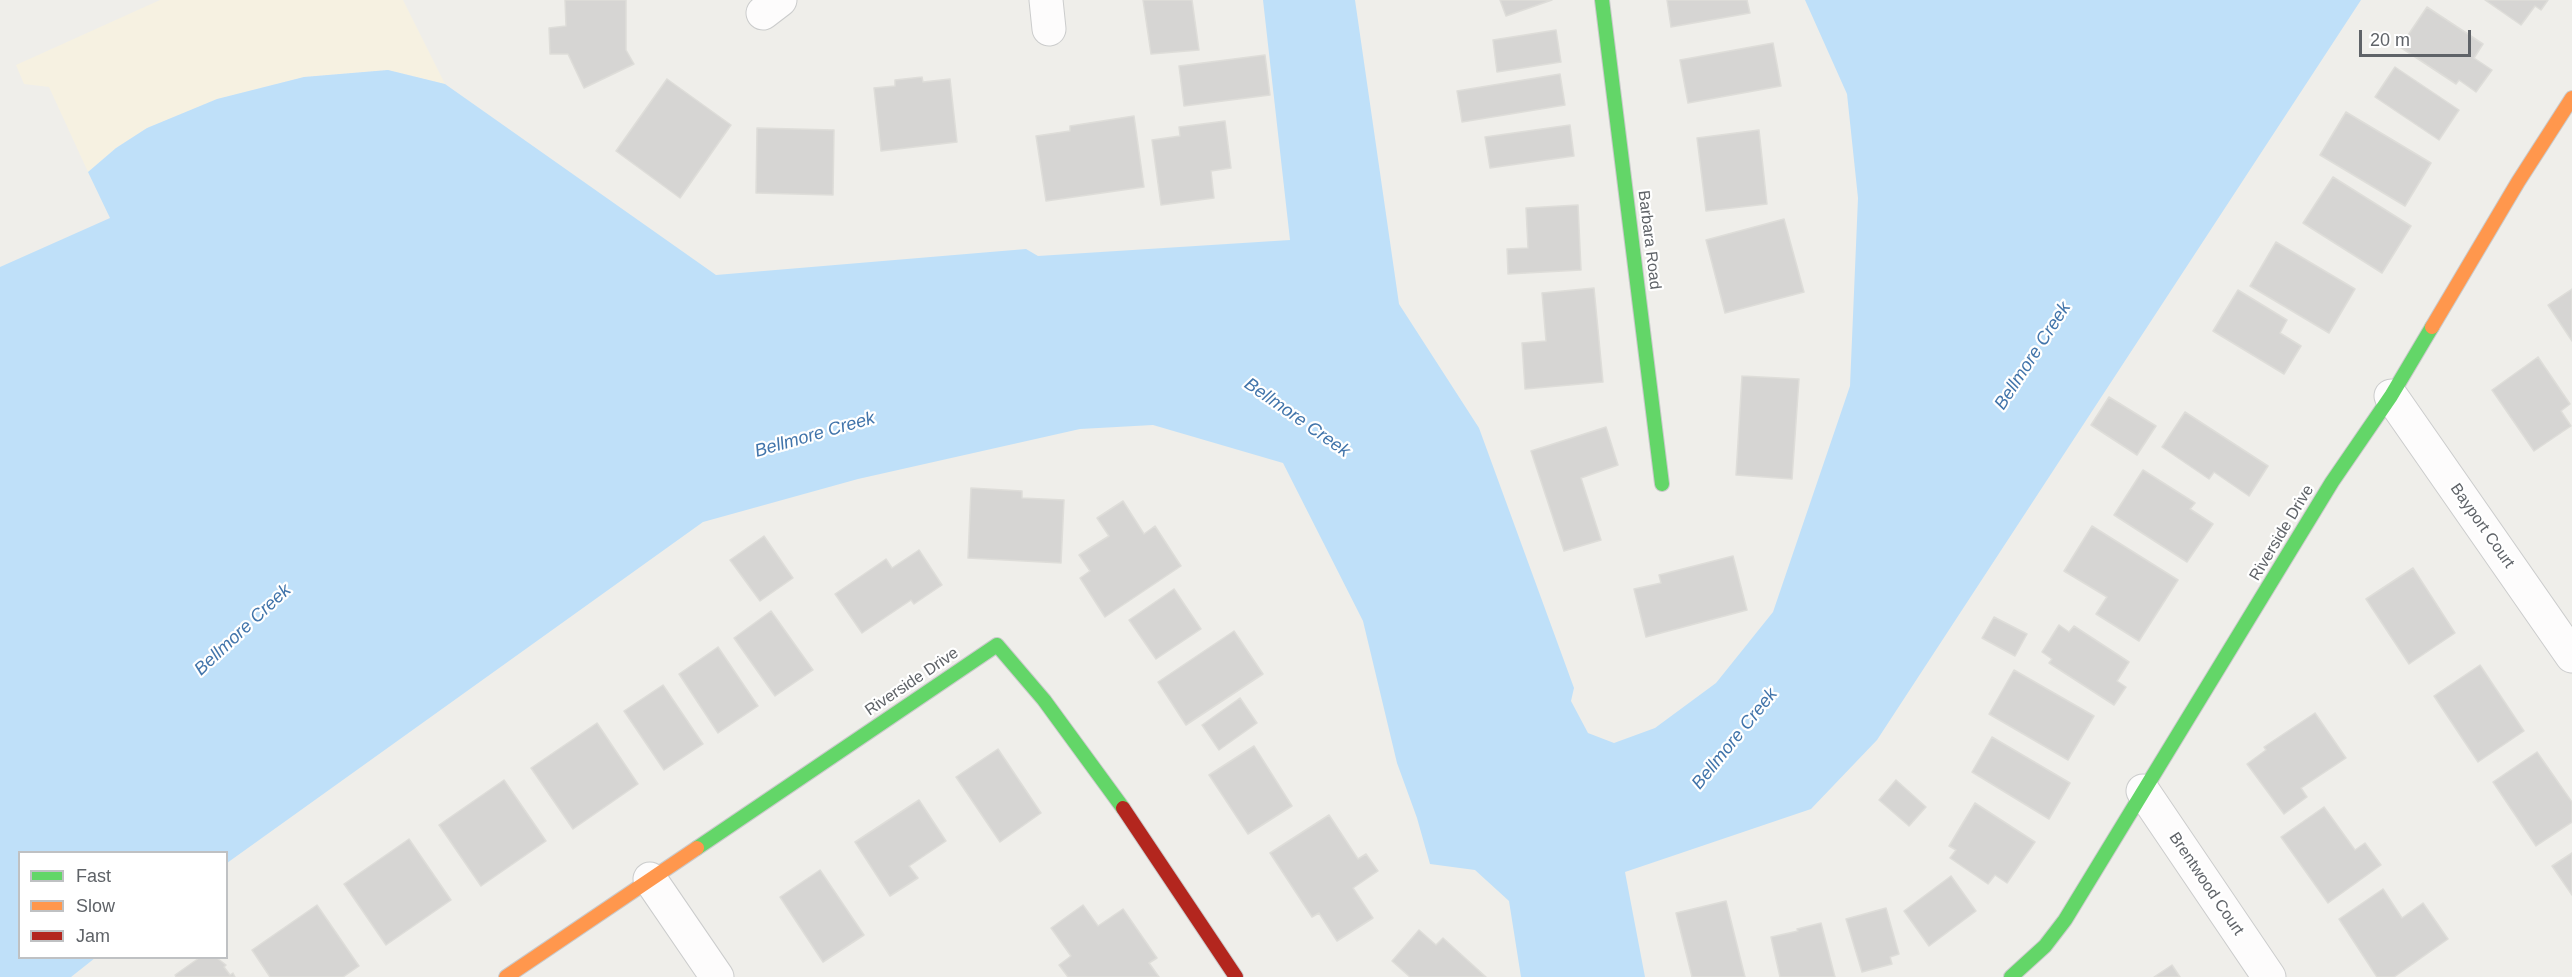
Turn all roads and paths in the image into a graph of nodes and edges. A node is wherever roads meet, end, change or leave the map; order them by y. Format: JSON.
{"nodes":[{"id":1,"x":1602,"y":0,"type":"edge"},
{"id":2,"x":2572,"y":98,"type":"edge"},
{"id":3,"x":2391,"y":396,"type":"junction"},
{"id":4,"x":1662,"y":484,"type":"dead end"},
{"id":5,"x":2572,"y":656,"type":"edge"},
{"id":6,"x":2143,"y":791,"type":"junction"},
{"id":7,"x":650,"y":879,"type":"junction"},
{"id":8,"x":506,"y":977,"type":"edge"},
{"id":9,"x":717,"y":977,"type":"edge"},
{"id":10,"x":1236,"y":977,"type":"edge"},
{"id":11,"x":2010,"y":977,"type":"edge"},
{"id":12,"x":2269,"y":977,"type":"edge"}],
"edges":[{"from":1,"to":4,"type":"street","name":"Barbara Road"},
{"from":2,"to":3,"type":"street","name":"Riverside Drive"},
{"from":3,"to":5,"type":"street","name":"Bayport Court"},
{"from":3,"to":6,"type":"street","name":"Riverside Drive"},
{"from":6,"to":11,"type":"street","name":"Riverside Drive"},
{"from":6,"to":12,"type":"street","name":"Brentwood Court"},
{"from":7,"to":8,"type":"street","name":"Riverside Drive"},
{"from":7,"to":9,"type":"street"},
{"from":7,"to":10,"type":"street","name":"Riverside Drive"}]}
